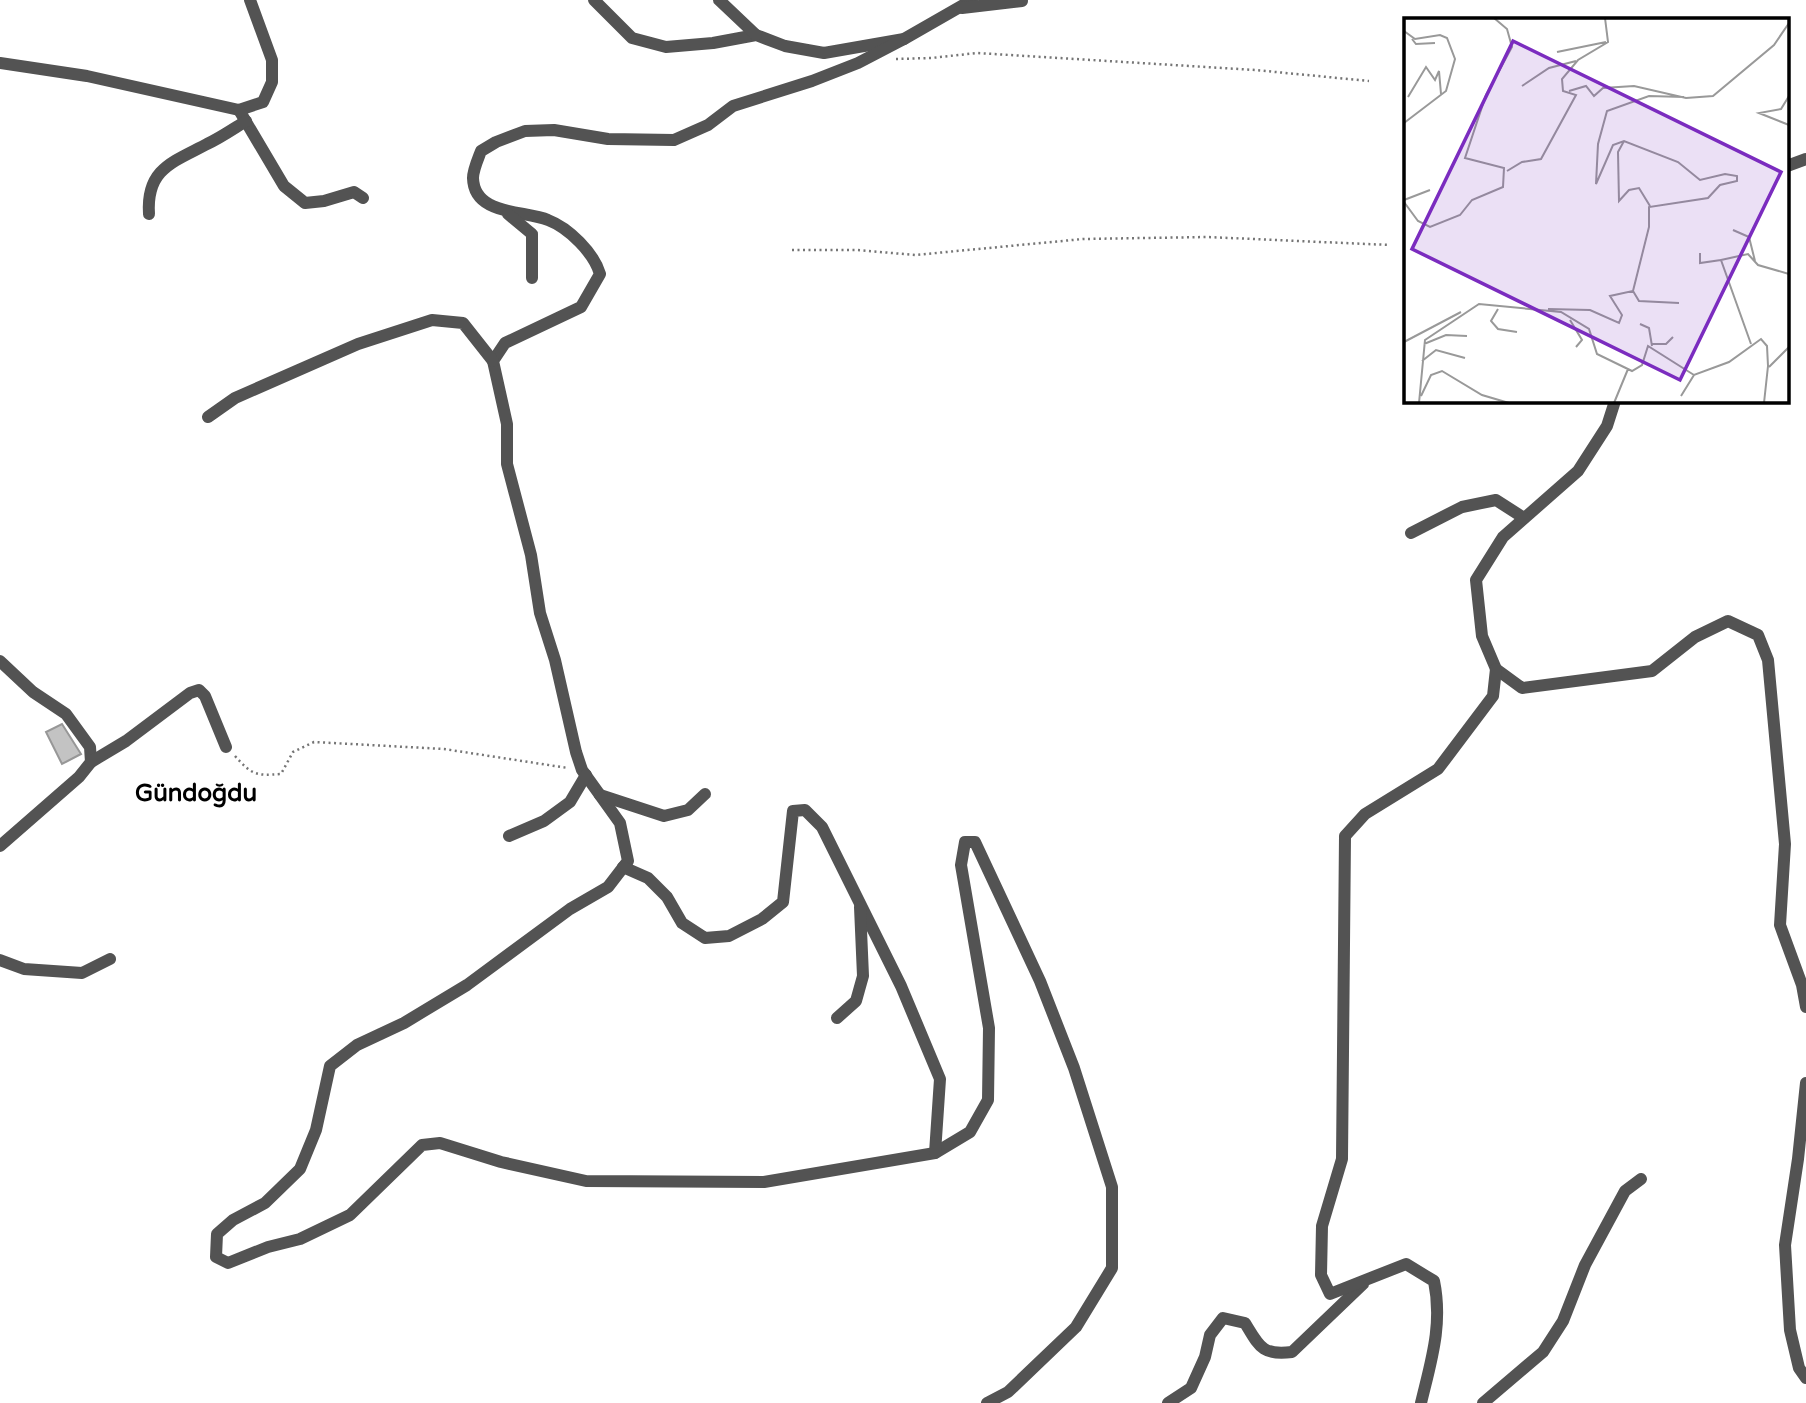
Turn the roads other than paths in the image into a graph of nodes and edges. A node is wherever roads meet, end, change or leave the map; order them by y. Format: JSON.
{"nodes":[{"id":1,"x":250,"y":0,"type":"edge"},
{"id":2,"x":594,"y":0,"type":"edge"},
{"id":3,"x":719,"y":0,"type":"edge"},
{"id":4,"x":972,"y":0,"type":"edge"},
{"id":5,"x":1022,"y":1,"type":"edge"},
{"id":6,"x":958,"y":8,"type":"junction"},
{"id":7,"x":756,"y":35,"type":"junction"},
{"id":8,"x":904,"y":39,"type":"junction"},
{"id":9,"x":0,"y":63,"type":"edge"},
{"id":10,"x":242,"y":116,"type":"junction"},
{"id":11,"x":1806,"y":159,"type":"edge"},
{"id":12,"x":1788,"y":166,"type":"edge"},
{"id":13,"x":363,"y":198,"type":"dead end"},
{"id":14,"x":502,"y":210,"type":"junction"},
{"id":15,"x":149,"y":214,"type":"dead end"},
{"id":16,"x":532,"y":278,"type":"dead end"},
{"id":17,"x":492,"y":360,"type":"junction"},
{"id":18,"x":1615,"y":402,"type":"edge"},
{"id":19,"x":208,"y":416,"type":"dead end"},
{"id":20,"x":1524,"y":518,"type":"junction"},
{"id":21,"x":1411,"y":533,"type":"dead end"},
{"id":22,"x":0,"y":661,"type":"edge"},
{"id":23,"x":1496,"y":669,"type":"junction"},
{"id":24,"x":226,"y":747,"type":"road end"},
{"id":25,"x":92,"y":762,"type":"junction"},
{"id":26,"x":584,"y":773,"type":"junction"},
{"id":27,"x":705,"y":794,"type":"dead end"},
{"id":28,"x":600,"y":795,"type":"junction"},
{"id":29,"x":509,"y":835,"type":"dead end"},
{"id":30,"x":0,"y":846,"type":"edge"},
{"id":31,"x":623,"y":867,"type":"junction"},
{"id":32,"x":860,"y":903,"type":"junction"},
{"id":33,"x":110,"y":959,"type":"dead end"},
{"id":34,"x":0,"y":960,"type":"edge"},
{"id":35,"x":1806,"y":1007,"type":"edge"},
{"id":36,"x":837,"y":1018,"type":"dead end"},
{"id":37,"x":1806,"y":1083,"type":"edge"},
{"id":38,"x":935,"y":1153,"type":"junction"},
{"id":39,"x":1641,"y":1179,"type":"dead end"},
{"id":40,"x":1368,"y":1279,"type":"junction"},
{"id":41,"x":1806,"y":1378,"type":"edge"},
{"id":42,"x":987,"y":1403,"type":"edge"},
{"id":43,"x":1168,"y":1403,"type":"edge"},
{"id":44,"x":1420,"y":1403,"type":"edge"},
{"id":45,"x":1483,"y":1403,"type":"edge"}],
"edges":[{"from":1,"to":10,"type":"street"},
{"from":2,"to":7,"type":"street"},
{"from":3,"to":7,"type":"street"},
{"from":4,"to":6,"type":"street"},
{"from":5,"to":6,"type":"street"},
{"from":6,"to":8,"type":"street"},
{"from":7,"to":8,"type":"street"},
{"from":8,"to":14,"type":"street"},
{"from":9,"to":10,"type":"street"},
{"from":10,"to":13,"type":"street"},
{"from":10,"to":15,"type":"street"},
{"from":11,"to":12,"type":"street"},
{"from":14,"to":16,"type":"street"},
{"from":14,"to":17,"type":"street"},
{"from":17,"to":19,"type":"street"},
{"from":17,"to":26,"type":"street"},
{"from":18,"to":20,"type":"street"},
{"from":20,"to":21,"type":"street"},
{"from":20,"to":23,"type":"street"},
{"from":22,"to":25,"type":"street"},
{"from":23,"to":35,"type":"street"},
{"from":23,"to":40,"type":"street"},
{"from":24,"to":25,"type":"street"},
{"from":25,"to":30,"type":"street"},
{"from":26,"to":28,"type":"street"},
{"from":26,"to":29,"type":"street"},
{"from":27,"to":28,"type":"street"},
{"from":28,"to":31,"type":"street"},
{"from":31,"to":32,"type":"street"},
{"from":31,"to":38,"type":"street"},
{"from":32,"to":36,"type":"street"},
{"from":32,"to":38,"type":"street"},
{"from":33,"to":34,"type":"street"},
{"from":37,"to":41,"type":"street"},
{"from":38,"to":42,"type":"street"},
{"from":39,"to":45,"type":"street"},
{"from":40,"to":43,"type":"street"},
{"from":40,"to":44,"type":"street"}]}
